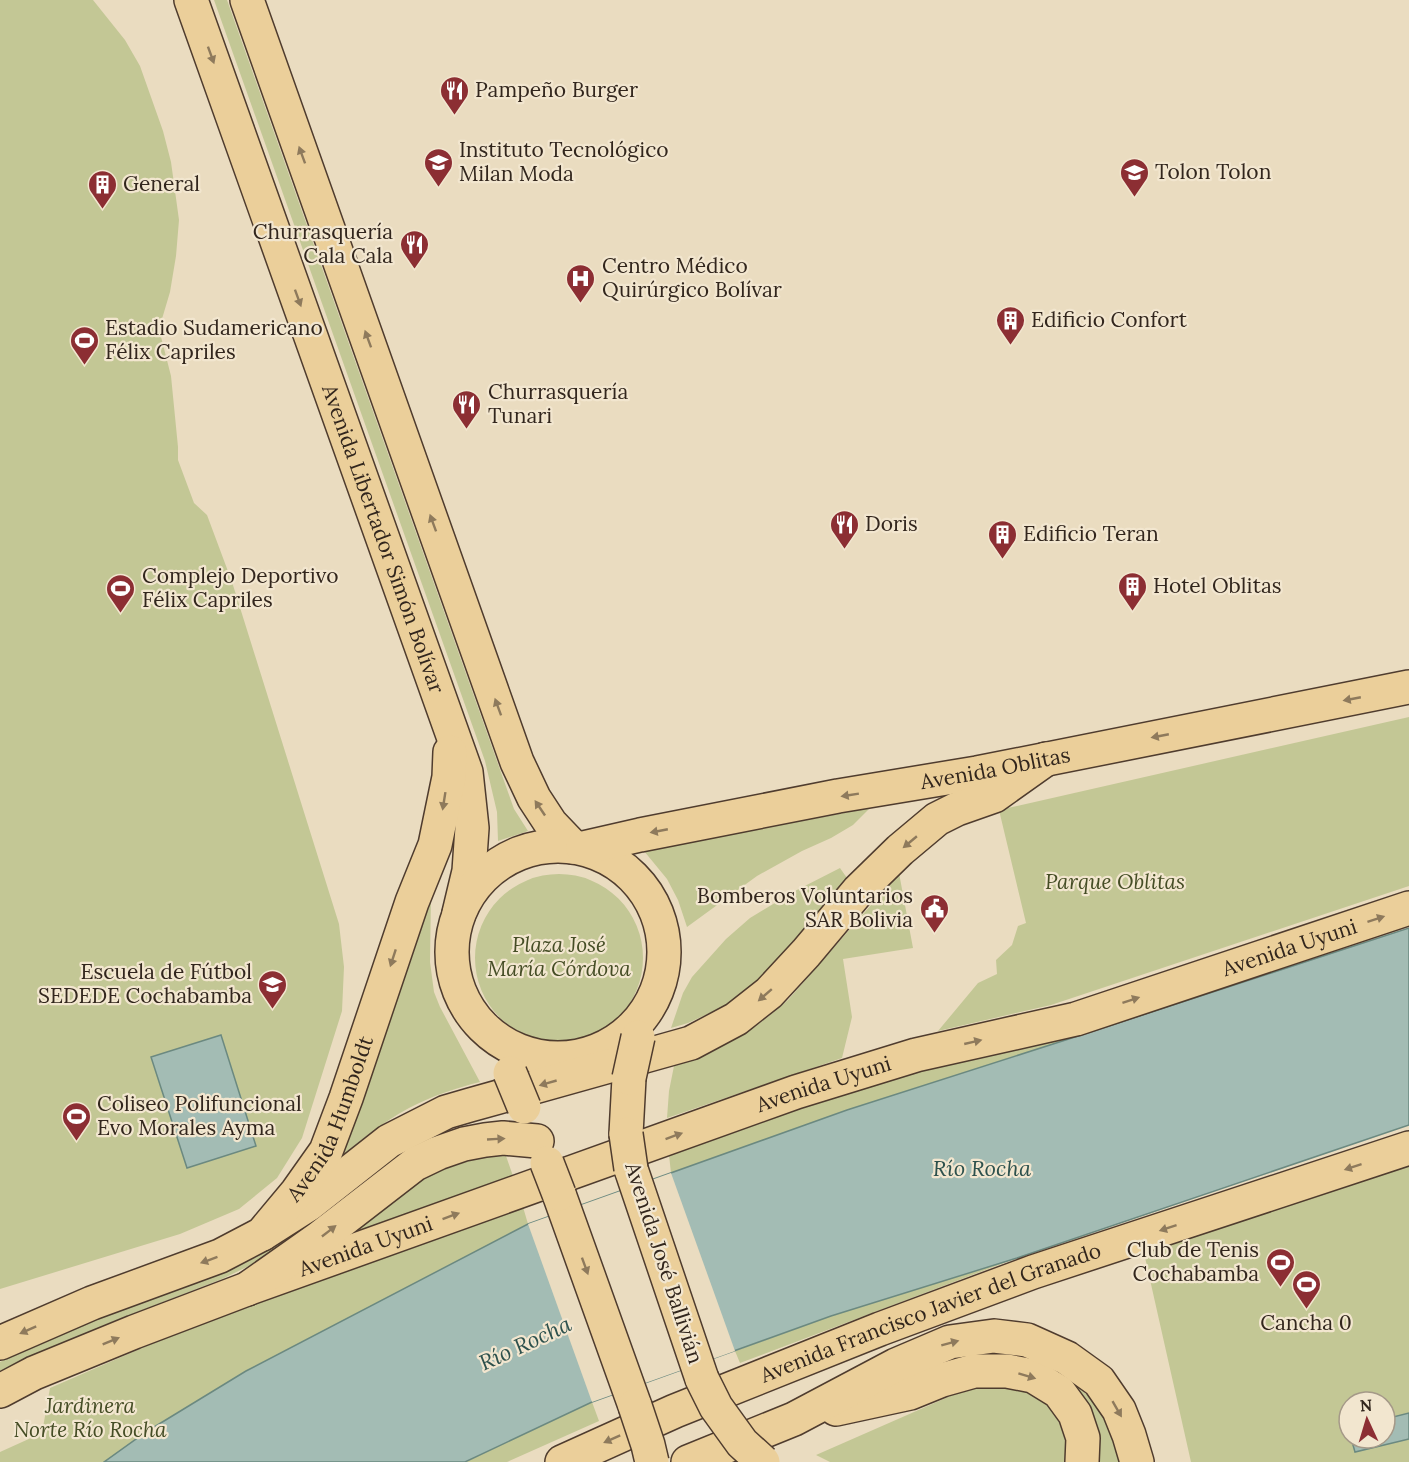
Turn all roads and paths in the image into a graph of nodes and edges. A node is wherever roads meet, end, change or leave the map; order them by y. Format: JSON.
{"nodes":[{"id":1,"x":191,"y":0,"type":"edge"},
{"id":2,"x":248,"y":0,"type":"edge"},
{"id":3,"x":1409,"y":687,"type":"edge"},
{"id":4,"x":449,"y":722,"type":"junction"},
{"id":5,"x":1046,"y":759,"type":"junction"},
{"id":6,"x":578,"y":848,"type":"junction"},
{"id":7,"x":1409,"y":908,"type":"edge"},
{"id":8,"x":459,"y":914,"type":"junction"},
{"id":9,"x":643,"y":1024,"type":"junction"},
{"id":10,"x":487,"y":1031,"type":"junction"},
{"id":11,"x":1409,"y":1148,"type":"edge"},
{"id":12,"x":542,"y":1152,"type":"junction"},
{"id":13,"x":262,"y":1234,"type":"junction"},
{"id":14,"x":247,"y":1290,"type":"junction"},
{"id":15,"x":0,"y":1343,"type":"edge"},
{"id":16,"x":0,"y":1391,"type":"edge"},
{"id":17,"x":794,"y":1419,"type":"junction"},
{"id":18,"x":562,"y":1462,"type":"edge"},
{"id":19,"x":652,"y":1462,"type":"edge"},
{"id":20,"x":688,"y":1462,"type":"edge"},
{"id":21,"x":763,"y":1462,"type":"edge"},
{"id":22,"x":1082,"y":1462,"type":"edge"},
{"id":23,"x":1137,"y":1462,"type":"edge"}],
"edges":[{"from":1,"to":4,"type":"main road","name":"Avenida Libertador Simón Bolívar","one_way":true},
{"from":6,"to":2,"type":"main road","one_way":true},
{"from":3,"to":5,"type":"main road","name":"Avenida Oblitas","one_way":true},
{"from":4,"to":8,"type":"main road","name":"Avenida Libertador Simón Bolívar"},
{"from":4,"to":13,"type":"main road","name":"Avenida Humboldt","one_way":true},
{"from":5,"to":6,"type":"main road","name":"Avenida Oblitas","one_way":true},
{"from":5,"to":13,"type":"main road","one_way":true},
{"from":6,"to":8,"type":"main road"},
{"from":6,"to":9,"type":"main road"},
{"from":14,"to":7,"type":"main road","name":"Avenida Uyuni","one_way":true},
{"from":8,"to":10,"type":"main road"},
{"from":9,"to":10,"type":"main road"},
{"from":9,"to":21,"type":"main road","name":"Avenida José Ballivián","bridge":true},
{"from":10,"to":12,"type":"main road","bridge":true},
{"from":11,"to":18,"type":"main road","name":"Avenida Francisco Javier del Granado","one_way":true},
{"from":14,"to":12,"type":"main road","one_way":true},
{"from":12,"to":19,"type":"main road","one_way":true,"bridge":true},
{"from":13,"to":15,"type":"main road","name":"Avenida Humboldt","one_way":true},
{"from":16,"to":14,"type":"main road","one_way":true},
{"from":17,"to":20,"type":"main road"},
{"from":17,"to":22,"type":"main road","one_way":true},
{"from":17,"to":23,"type":"main road","one_way":true}]}
